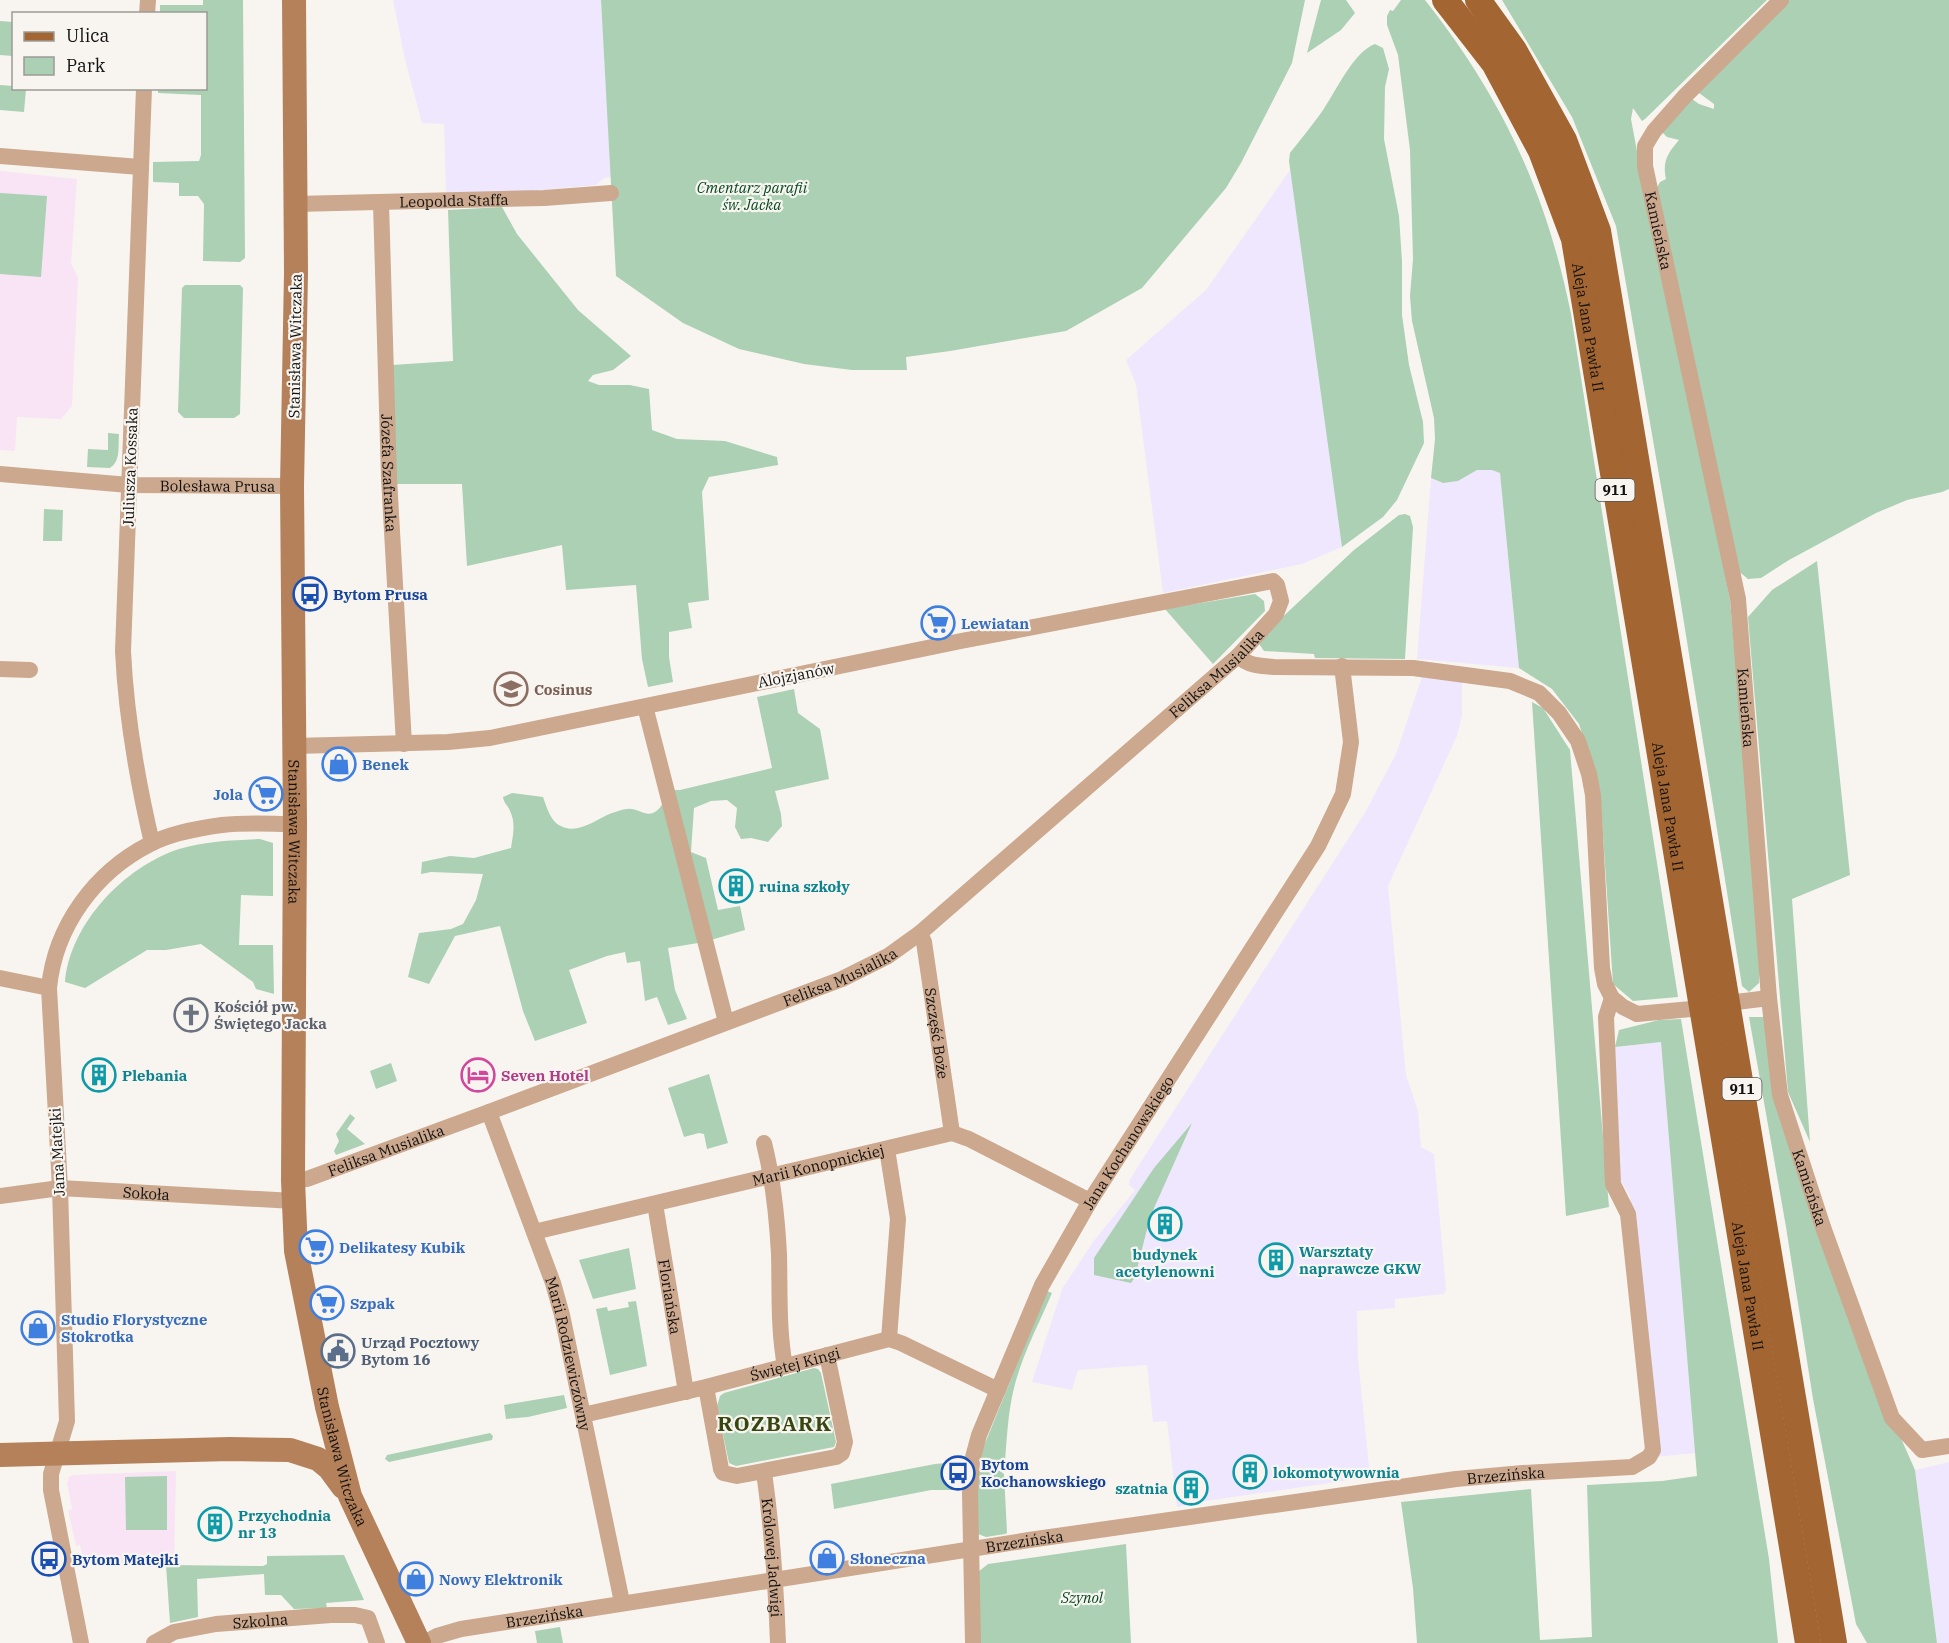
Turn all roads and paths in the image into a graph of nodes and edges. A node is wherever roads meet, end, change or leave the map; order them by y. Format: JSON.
{"nodes":[{"id":1,"x":294,"y":0,"type":"edge"},
{"id":2,"x":1478,"y":0,"type":"edge"},
{"id":3,"x":1781,"y":0,"type":"edge"},
{"id":4,"x":1446,"y":1,"type":"edge"},
{"id":5,"x":144,"y":90,"type":"edge"},
{"id":6,"x":0,"y":156,"type":"edge"},
{"id":7,"x":140,"y":167,"type":"junction"},
{"id":8,"x":611,"y":194,"type":"dead end"},
{"id":9,"x":381,"y":203,"type":"junction"},
{"id":10,"x":296,"y":204,"type":"junction"},
{"id":11,"x":0,"y":474,"type":"edge"},
{"id":12,"x":129,"y":485,"type":"junction"},
{"id":13,"x":292,"y":486,"type":"junction"},
{"id":14,"x":1281,"y":601,"type":"joint"},
{"id":15,"x":1238,"y":656,"type":"junction"},
{"id":16,"x":1342,"y":666,"type":"junction"},
{"id":17,"x":0,"y":669,"type":"edge"},
{"id":18,"x":30,"y":670,"type":"dead end"},
{"id":19,"x":647,"y":714,"type":"dead end"},
{"id":20,"x":404,"y":744,"type":"junction"},
{"id":21,"x":294,"y":746,"type":"junction"},
{"id":22,"x":295,"y":824,"type":"junction"},
{"id":23,"x":152,"y":843,"type":"junction"},
{"id":24,"x":920,"y":933,"type":"junction"},
{"id":25,"x":0,"y":978,"type":"edge"},
{"id":26,"x":49,"y":988,"type":"junction"},
{"id":27,"x":1612,"y":998,"type":"junction"},
{"id":28,"x":1769,"y":998,"type":"junction"},
{"id":29,"x":1728,"y":1003,"type":"junction"},
{"id":30,"x":1702,"y":1008,"type":"junction"},
{"id":31,"x":726,"y":1022,"type":"junction"},
{"id":32,"x":489,"y":1112,"type":"junction"},
{"id":33,"x":952,"y":1133,"type":"junction"},
{"id":34,"x":764,"y":1143,"type":"dead end"},
{"id":35,"x":887,"y":1149,"type":"junction"},
{"id":36,"x":771,"y":1175,"type":"junction"},
{"id":37,"x":60,"y":1188,"type":"junction"},
{"id":38,"x":293,"y":1191,"type":"junction"},
{"id":39,"x":0,"y":1196,"type":"edge"},
{"id":40,"x":1090,"y":1201,"type":"junction"},
{"id":41,"x":655,"y":1204,"type":"junction"},
{"id":42,"x":534,"y":1232,"type":"junction"},
{"id":43,"x":889,"y":1339,"type":"junction"},
{"id":44,"x":826,"y":1355,"type":"junction"},
{"id":45,"x":785,"y":1366,"type":"junction"},
{"id":46,"x":706,"y":1387,"type":"junction"},
{"id":47,"x":998,"y":1390,"type":"junction"},
{"id":48,"x":686,"y":1392,"type":"junction"},
{"id":49,"x":583,"y":1415,"type":"junction"},
{"id":50,"x":1949,"y":1446,"type":"edge"},
{"id":51,"x":58,"y":1454,"type":"junction"},
{"id":52,"x":0,"y":1455,"type":"edge"},
{"id":53,"x":764,"y":1472,"type":"junction"},
{"id":54,"x":350,"y":1496,"type":"junction"},
{"id":55,"x":971,"y":1549,"type":"junction"},
{"id":56,"x":776,"y":1579,"type":"junction"},
{"id":57,"x":622,"y":1602,"type":"junction"},
{"id":58,"x":1828,"y":1610,"type":"junction"},
{"id":59,"x":1803,"y":1615,"type":"junction"},
{"id":60,"x":81,"y":1643,"type":"edge"},
{"id":61,"x":154,"y":1643,"type":"edge"},
{"id":62,"x":377,"y":1643,"type":"edge"},
{"id":63,"x":421,"y":1643,"type":"edge"},
{"id":64,"x":778,"y":1643,"type":"edge"},
{"id":65,"x":973,"y":1643,"type":"edge"},
{"id":66,"x":1799,"y":1643,"type":"edge"},
{"id":67,"x":1808,"y":1643,"type":"edge"},
{"id":68,"x":1834,"y":1643,"type":"edge"},
{"id":69,"x":1844,"y":1643,"type":"edge"}],
"edges":[{"from":1,"to":10,"type":"street","name":"Stanisława Witczaka"},
{"from":2,"to":29,"type":"main road","name":"Aleja Jana Pawła II","number":"911"},
{"from":3,"to":28,"type":"street","name":"Kamieńska"},
{"from":4,"to":30,"type":"main road","name":"Aleja Jana Pawła II","number":"911"},
{"from":5,"to":7,"type":"street","name":"Juliusza Kossaka"},
{"from":6,"to":7,"type":"street"},
{"from":7,"to":12,"type":"street","name":"Juliusza Kossaka"},
{"from":8,"to":9,"type":"street","name":"Leopolda Staffa"},
{"from":9,"to":10,"type":"street","name":"Leopolda Staffa"},
{"from":9,"to":20,"type":"street","name":"Józefa Szafranka"},
{"from":10,"to":13,"type":"street","name":"Stanisława Witczaka"},
{"from":11,"to":12,"type":"street","name":"Bolesława Prusa"},
{"from":12,"to":13,"type":"street","name":"Bolesława Prusa"},
{"from":12,"to":23,"type":"street","name":"Juliusza Kossaka"},
{"from":13,"to":21,"type":"street","name":"Stanisława Witczaka"},
{"from":14,"to":15,"type":"street","name":"Feliksa Musialika"},
{"from":14,"to":20,"type":"street","name":"Alojzjanów"},
{"from":15,"to":16,"type":"street"},
{"from":15,"to":24,"type":"street","name":"Feliksa Musialika"},
{"from":16,"to":27,"type":"street"},
{"from":16,"to":40,"type":"street","name":"Jana Kochanowskiego"},
{"from":17,"to":18,"type":"street"},
{"from":19,"to":31,"type":"street"},
{"from":20,"to":21,"type":"street","name":"Alojzjanów"},
{"from":21,"to":22,"type":"street","name":"Stanisława Witczaka"},
{"from":22,"to":23,"type":"street","name":"Jana Matejki"},
{"from":22,"to":38,"type":"street","name":"Stanisława Witczaka"},
{"from":23,"to":26,"type":"street","name":"Jana Matejki"},
{"from":24,"to":31,"type":"street","name":"Feliksa Musialika"},
{"from":24,"to":33,"type":"street","name":"Szczęść Boże"},
{"from":25,"to":26,"type":"street"},
{"from":26,"to":37,"type":"street","name":"Jana Matejki"},
{"from":27,"to":30,"type":"street"},
{"from":27,"to":55,"type":"street","name":"Brzezińska"},
{"from":28,"to":29,"type":"street"},
{"from":28,"to":50,"type":"street","name":"Kamieńska"},
{"from":29,"to":58,"type":"main road","name":"Aleja Jana Pawła II","number":"911"},
{"from":30,"to":59,"type":"main road","name":"Aleja Jana Pawła II","number":"911"},
{"from":31,"to":32,"type":"street","name":"Feliksa Musialika"},
{"from":32,"to":38,"type":"street","name":"Feliksa Musialika"},
{"from":32,"to":42,"type":"street","name":"Marii Rodziewiczówny"},
{"from":33,"to":35,"type":"street","name":"Marii Konopnickiej"},
{"from":33,"to":40,"type":"street"},
{"from":34,"to":36,"type":"street"},
{"from":35,"to":36,"type":"street","name":"Marii Konopnickiej"},
{"from":35,"to":43,"type":"street"},
{"from":36,"to":41,"type":"street","name":"Marii Konopnickiej"},
{"from":36,"to":45,"type":"street"},
{"from":37,"to":38,"type":"street","name":"Sokoła"},
{"from":37,"to":39,"type":"street","name":"Sokoła"},
{"from":37,"to":51,"type":"street","name":"Jana Matejki"},
{"from":38,"to":54,"type":"street","name":"Stanisława Witczaka"},
{"from":40,"to":47,"type":"street","name":"Jana Kochanowskiego"},
{"from":41,"to":42,"type":"street","name":"Marii Konopnickiej"},
{"from":41,"to":48,"type":"street","name":"Floriańska"},
{"from":42,"to":49,"type":"street","name":"Marii Rodziewiczówny"},
{"from":43,"to":44,"type":"street","name":"Świętej Kingi"},
{"from":43,"to":47,"type":"street"},
{"from":44,"to":45,"type":"street","name":"Świętej Kingi"},
{"from":44,"to":53,"type":"street"},
{"from":45,"to":46,"type":"street","name":"Świętej Kingi"},
{"from":46,"to":48,"type":"street","name":"Świętej Kingi"},
{"from":46,"to":53,"type":"street"},
{"from":47,"to":55,"type":"street","name":"Jana Kochanowskiego"},
{"from":48,"to":49,"type":"street","name":"Świętej Kingi"},
{"from":49,"to":57,"type":"street","name":"Marii Rodziewiczówny"},
{"from":51,"to":52,"type":"street"},
{"from":51,"to":54,"type":"street"},
{"from":51,"to":60,"type":"street","name":"Jana Matejki"},
{"from":53,"to":56,"type":"street","name":"Królowej Jadwigi"},
{"from":54,"to":63,"type":"street","name":"Stanisława Witczaka"},
{"from":55,"to":56,"type":"street","name":"Brzezińska"},
{"from":55,"to":65,"type":"street","name":"Jana Kochanowskiego"},
{"from":56,"to":57,"type":"street","name":"Brzezińska"},
{"from":56,"to":64,"type":"street","name":"Królowej Jadwigi"},
{"from":57,"to":63,"type":"street","name":"Brzezińska"},
{"from":58,"to":68,"type":"main road","name":"Aleja Jana Pawła II","number":"911"},
{"from":58,"to":69,"type":"main road"},
{"from":59,"to":66,"type":"main road"},
{"from":59,"to":67,"type":"main road","name":"Aleja Jana Pawła II","number":"911"},
{"from":61,"to":62,"type":"street","name":"Szkolna"}]}
